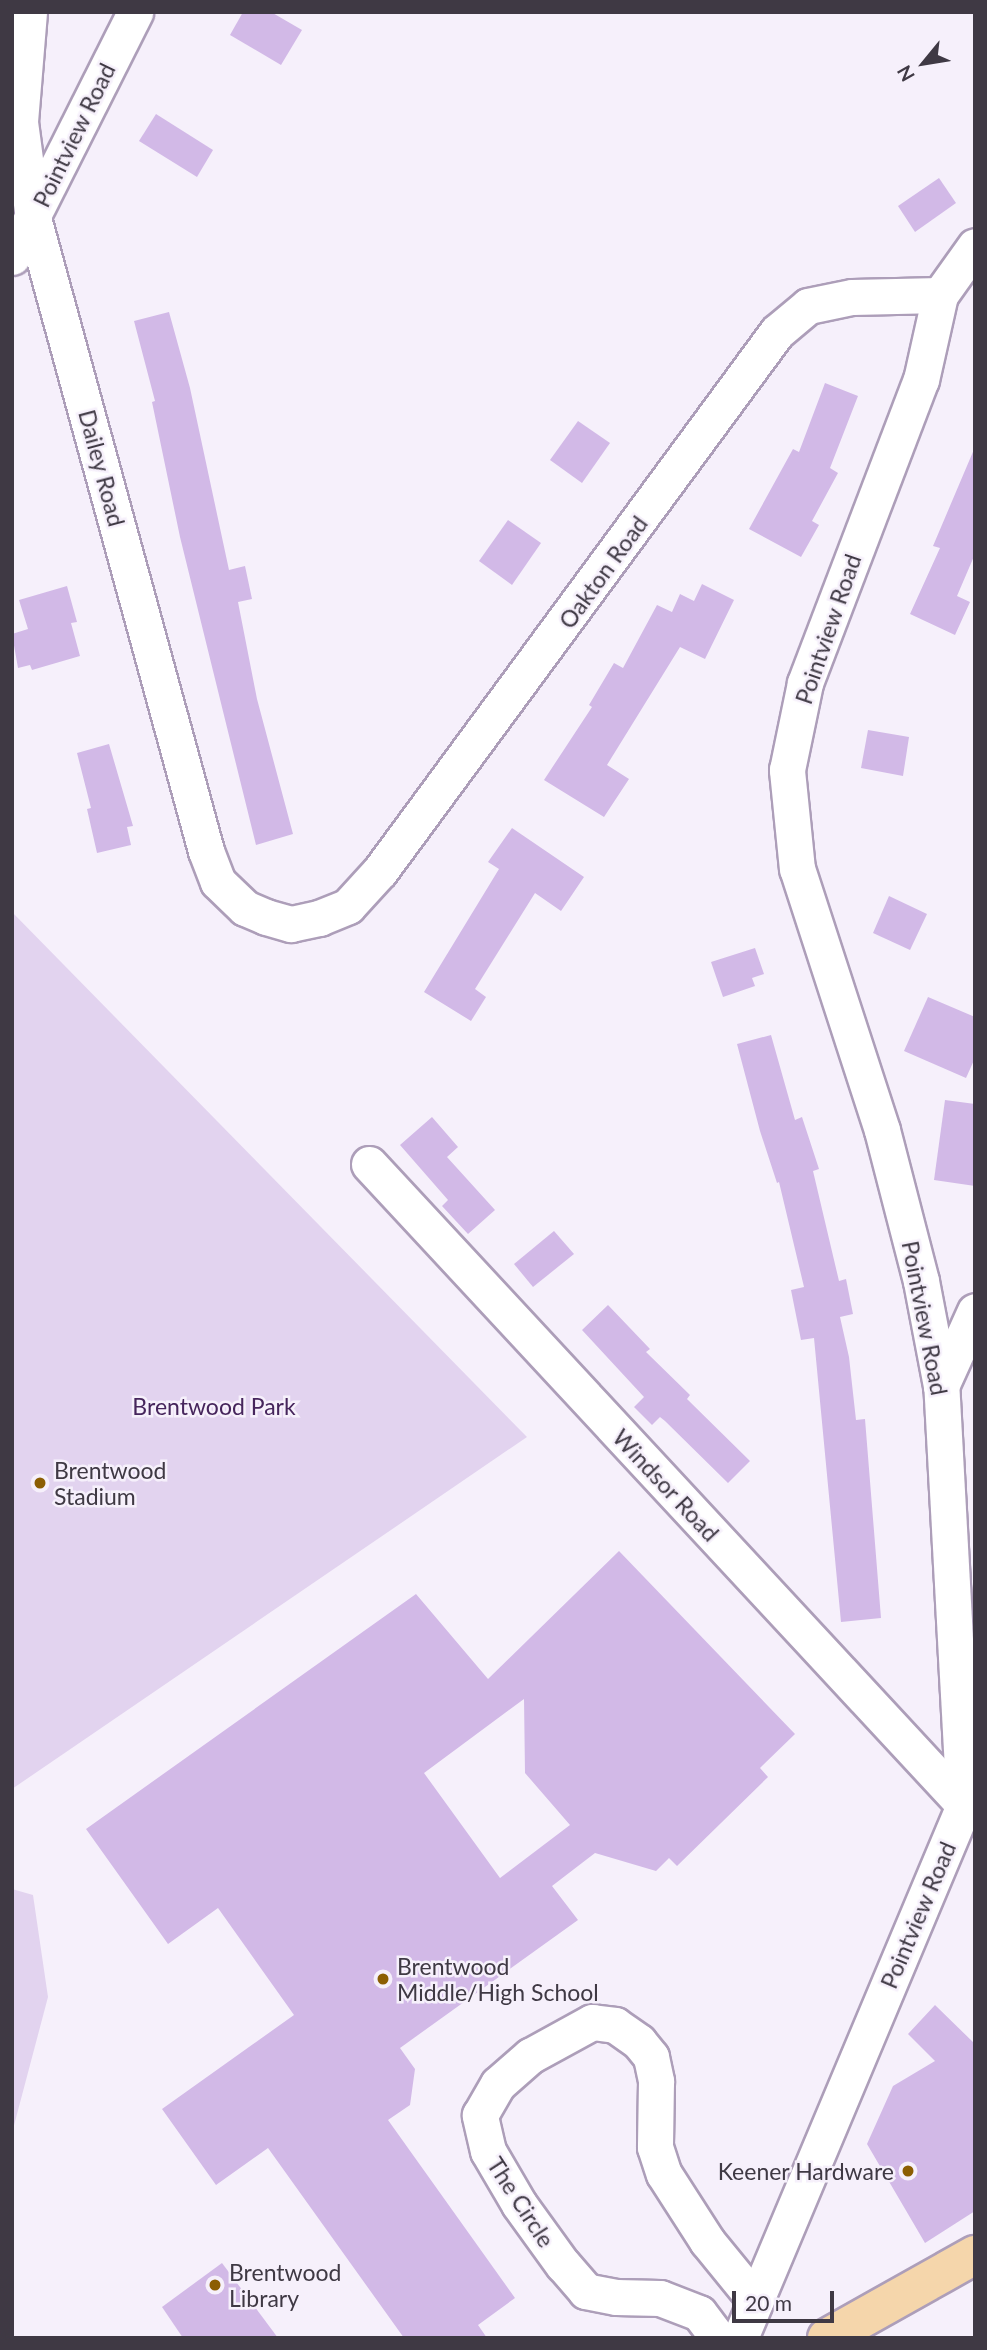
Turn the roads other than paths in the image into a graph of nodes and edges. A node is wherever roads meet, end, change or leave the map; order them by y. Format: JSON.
{"nodes":[{"id":1,"x":29,"y":12,"type":"edge"},
{"id":2,"x":135,"y":12,"type":"edge"},
{"id":3,"x":33,"y":218,"type":"junction"},
{"id":4,"x":975,"y":246,"type":"edge"},
{"id":5,"x":12,"y":257,"type":"edge"},
{"id":6,"x":940,"y":295,"type":"junction"},
{"id":7,"x":244,"y":908,"type":"joint"},
{"id":8,"x":369,"y":1164,"type":"dead end"},
{"id":9,"x":975,"y":1311,"type":"edge"},
{"id":10,"x":941,"y":1386,"type":"junction"},
{"id":11,"x":964,"y":1805,"type":"junction"},
{"id":12,"x":974,"y":2257,"type":"edge"},
{"id":13,"x":756,"y":2301,"type":"junction"},
{"id":14,"x":718,"y":2338,"type":"edge"},
{"id":15,"x":740,"y":2338,"type":"edge"},
{"id":16,"x":827,"y":2338,"type":"edge"}],
"edges":[{"from":1,"to":3,"type":"street","name":"Dailey Road"},
{"from":2,"to":3,"type":"street","name":"Pointview Road"},
{"from":3,"to":5,"type":"street","name":"Pointview Road"},
{"from":3,"to":7,"type":"street","name":"Dailey Road"},
{"from":4,"to":6,"type":"street"},
{"from":6,"to":7,"type":"street","name":"Oakton Road"},
{"from":6,"to":10,"type":"street","name":"Pointview Road"},
{"from":8,"to":11,"type":"street","name":"Windsor Road"},
{"from":9,"to":10,"type":"street"},
{"from":10,"to":11,"type":"street","name":"Pointview Road"},
{"from":11,"to":13,"type":"street","name":"Pointview Road"},
{"from":12,"to":16,"type":"main road"},
{"from":13,"to":14,"type":"street","name":"The Circle"},
{"from":13,"to":15,"type":"street","name":"Pointview Road"}]}
